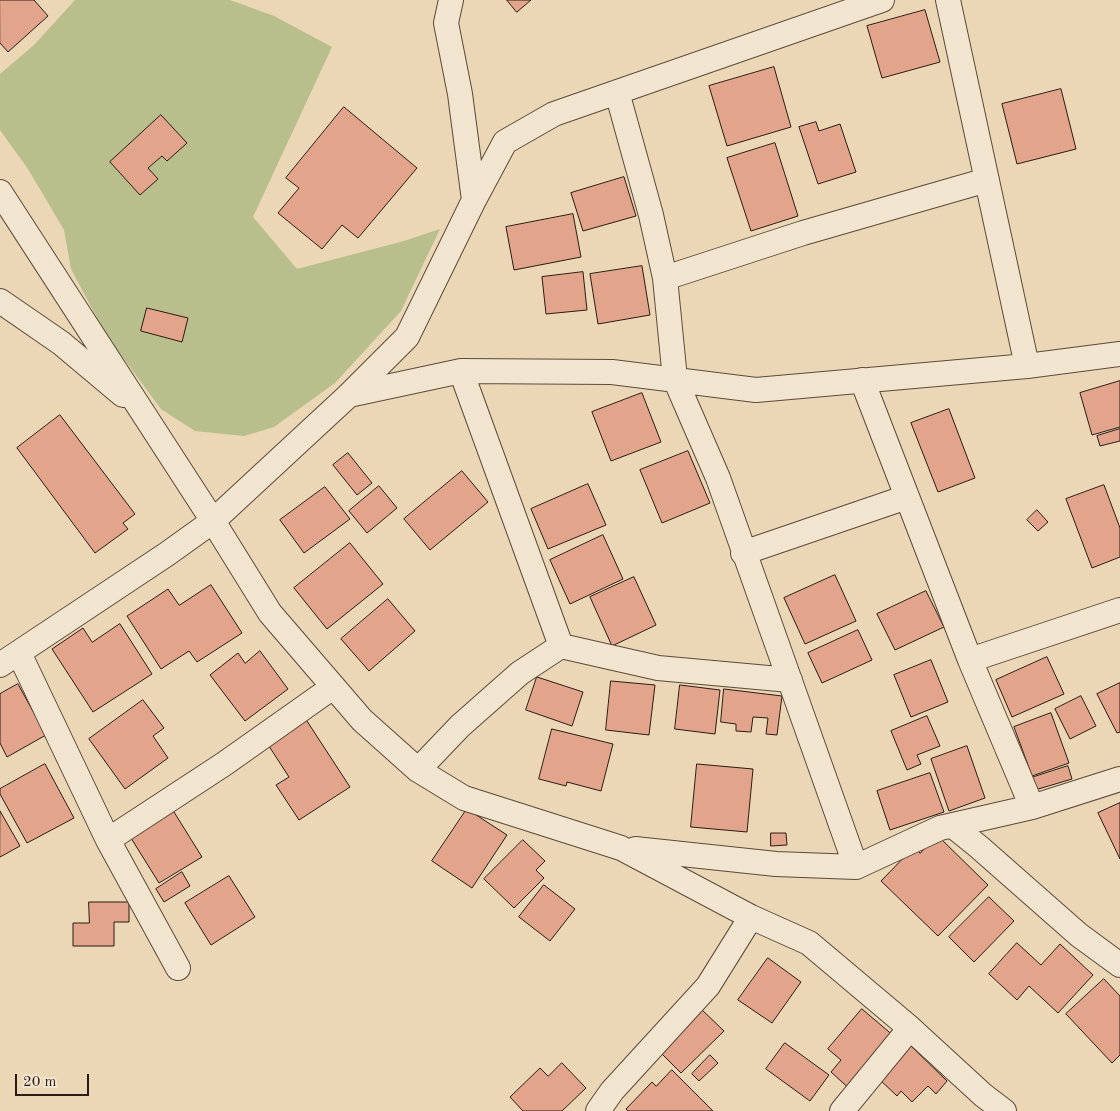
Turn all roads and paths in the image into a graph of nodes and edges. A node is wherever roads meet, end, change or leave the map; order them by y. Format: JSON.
{"nodes":[{"id":1,"x":451,"y":0,"type":"edge"},
{"id":2,"x":882,"y":0,"type":"edge"},
{"id":3,"x":948,"y":0,"type":"edge"},
{"id":4,"x":617,"y":92,"type":"junction"},
{"id":5,"x":987,"y":180,"type":"junction"},
{"id":6,"x":0,"y":192,"type":"edge"},
{"id":7,"x":474,"y":200,"type":"junction"},
{"id":8,"x":665,"y":278,"type":"junction"},
{"id":9,"x":0,"y":301,"type":"edge"},
{"id":10,"x":1120,"y":354,"type":"edge"},
{"id":11,"x":1027,"y":366,"type":"junction"},
{"id":12,"x":461,"y":371,"type":"junction"},
{"id":13,"x":675,"y":379,"type":"junction"},
{"id":14,"x":862,"y":380,"type":"junction"},
{"id":15,"x":349,"y":395,"type":"junction"},
{"id":16,"x":141,"y":411,"type":"junction"},
{"id":17,"x":908,"y":497,"type":"junction"},
{"id":18,"x":213,"y":521,"type":"junction"},
{"id":19,"x":743,"y":553,"type":"junction"},
{"id":20,"x":1120,"y":610,"type":"edge"},
{"id":21,"x":561,"y":646,"type":"junction"},
{"id":22,"x":9,"y":659,"type":"edge"},
{"id":23,"x":970,"y":660,"type":"junction"},
{"id":24,"x":790,"y":680,"type":"junction"},
{"id":25,"x":333,"y":687,"type":"junction"},
{"id":26,"x":418,"y":770,"type":"junction"},
{"id":27,"x":1120,"y":778,"type":"edge"},
{"id":28,"x":1032,"y":807,"type":"junction"},
{"id":29,"x":952,"y":826,"type":"junction"},
{"id":30,"x":108,"y":840,"type":"junction"},
{"id":31,"x":621,"y":848,"type":"junction"},
{"id":32,"x":856,"y":867,"type":"junction"},
{"id":33,"x":750,"y":917,"type":"junction"},
{"id":34,"x":1120,"y":965,"type":"edge"},
{"id":35,"x":178,"y":968,"type":"dead end"},
{"id":36,"x":910,"y":1028,"type":"junction"},
{"id":37,"x":977,"y":1103,"type":"edge"},
{"id":38,"x":598,"y":1111,"type":"edge"},
{"id":39,"x":842,"y":1111,"type":"edge"},
{"id":40,"x":1004,"y":1111,"type":"edge"}],
"edges":[{"from":1,"to":7,"type":"street"},
{"from":2,"to":4,"type":"street"},
{"from":3,"to":5,"type":"street"},
{"from":4,"to":7,"type":"street"},
{"from":4,"to":8,"type":"street"},
{"from":5,"to":8,"type":"street"},
{"from":5,"to":11,"type":"street"},
{"from":6,"to":16,"type":"street"},
{"from":7,"to":15,"type":"street"},
{"from":8,"to":13,"type":"street"},
{"from":9,"to":16,"type":"street"},
{"from":10,"to":11,"type":"street"},
{"from":11,"to":14,"type":"street"},
{"from":12,"to":13,"type":"street"},
{"from":12,"to":15,"type":"street"},
{"from":12,"to":21,"type":"street"},
{"from":13,"to":14,"type":"street"},
{"from":13,"to":19,"type":"street"},
{"from":14,"to":17,"type":"street"},
{"from":15,"to":18,"type":"street"},
{"from":16,"to":18,"type":"street"},
{"from":17,"to":19,"type":"street"},
{"from":17,"to":23,"type":"street"},
{"from":18,"to":22,"type":"street"},
{"from":18,"to":25,"type":"street"},
{"from":19,"to":24,"type":"street"},
{"from":20,"to":23,"type":"street"},
{"from":21,"to":24,"type":"street"},
{"from":21,"to":26,"type":"street"},
{"from":22,"to":30,"type":"street"},
{"from":23,"to":28,"type":"street"},
{"from":24,"to":32,"type":"street"},
{"from":25,"to":26,"type":"street"},
{"from":25,"to":30,"type":"street"},
{"from":26,"to":31,"type":"street"},
{"from":27,"to":28,"type":"street"},
{"from":28,"to":29,"type":"street"},
{"from":29,"to":32,"type":"street"},
{"from":29,"to":34,"type":"street"},
{"from":30,"to":35,"type":"street"},
{"from":31,"to":32,"type":"street"},
{"from":31,"to":33,"type":"street"},
{"from":33,"to":36,"type":"street"},
{"from":33,"to":38,"type":"street"},
{"from":36,"to":37,"type":"street"},
{"from":36,"to":39,"type":"street"},
{"from":37,"to":40,"type":"street"}]}
